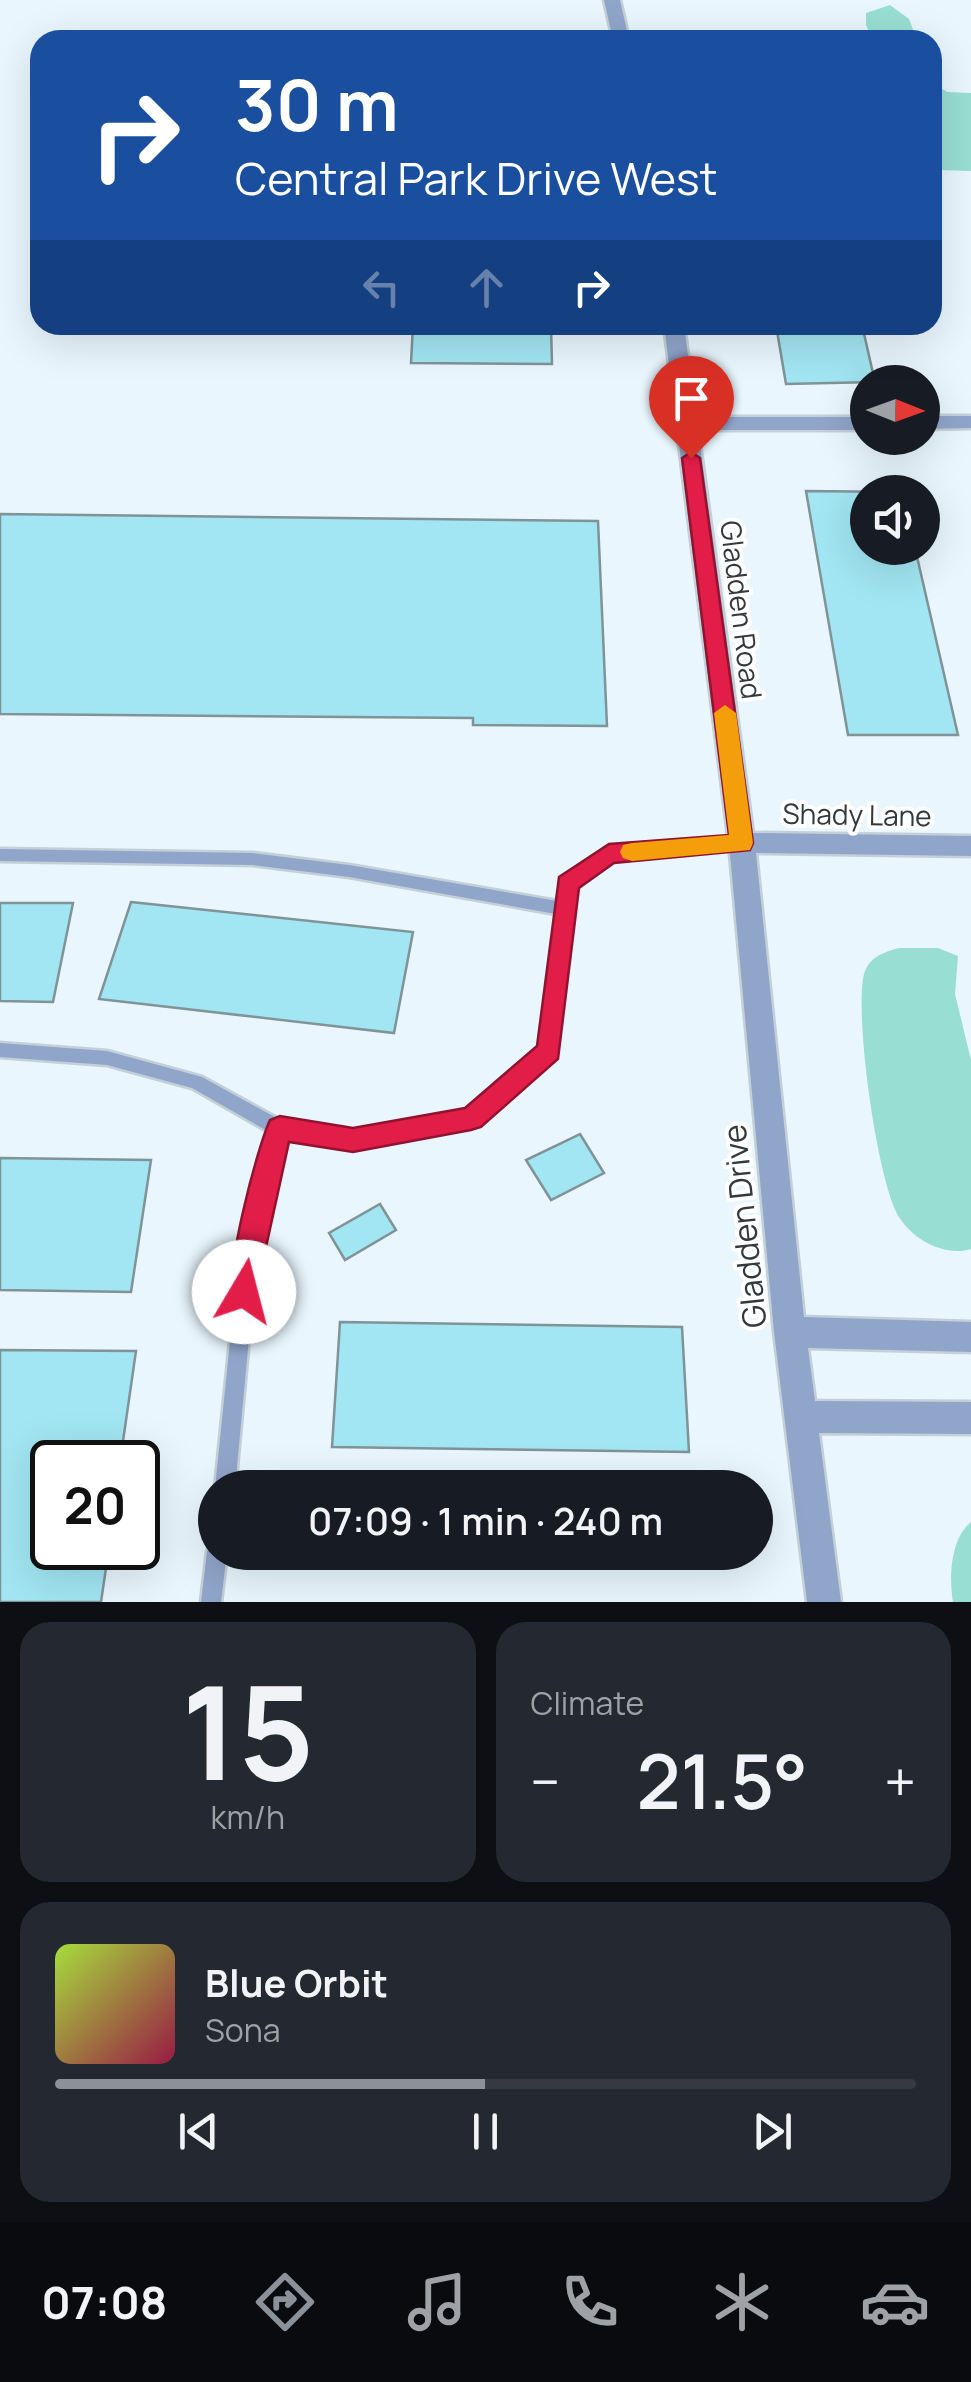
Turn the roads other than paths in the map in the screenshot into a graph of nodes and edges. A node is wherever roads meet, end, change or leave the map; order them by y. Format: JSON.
{"nodes":[{"id":1,"x":612,"y":0,"type":"edge"},
{"id":2,"x":619,"y":30,"type":"edge"},
{"id":3,"x":675,"y":335,"type":"edge"},
{"id":4,"x":971,"y":422,"type":"edge"},
{"id":5,"x":850,"y":423,"type":"edge"},
{"id":6,"x":940,"y":423,"type":"edge"},
{"id":7,"x":686,"y":424,"type":"junction"},
{"id":8,"x":742,"y":843,"type":"junction"},
{"id":9,"x":971,"y":846,"type":"edge"},
{"id":10,"x":0,"y":855,"type":"edge"},
{"id":11,"x":565,"y":909,"type":"junction"},
{"id":12,"x":0,"y":1050,"type":"edge"},
{"id":13,"x":280,"y":1128,"type":"junction"},
{"id":14,"x":790,"y":1332,"type":"junction"},
{"id":15,"x":971,"y":1337,"type":"edge"},
{"id":16,"x":801,"y":1417,"type":"junction"},
{"id":17,"x":971,"y":1418,"type":"edge"},
{"id":18,"x":226,"y":1470,"type":"edge"},
{"id":19,"x":215,"y":1570,"type":"edge"},
{"id":20,"x":211,"y":1602,"type":"edge"},
{"id":21,"x":824,"y":1602,"type":"edge"}],
"edges":[{"from":1,"to":2,"type":"street"},
{"from":3,"to":7,"type":"street","name":"Gladden Road"},
{"from":4,"to":6,"type":"street"},
{"from":5,"to":7,"type":"street"},
{"from":7,"to":8,"type":"street","name":"Gladden Road"},
{"from":8,"to":9,"type":"street","name":"Shady Lane"},
{"from":8,"to":11,"type":"lane"},
{"from":8,"to":14,"type":"street","name":"Gladden Drive"},
{"from":10,"to":11,"type":"lane"},
{"from":11,"to":13,"type":"lane"},
{"from":12,"to":13,"type":"lane"},
{"from":13,"to":18,"type":"lane"},
{"from":14,"to":15,"type":"street"},
{"from":14,"to":16,"type":"street","name":"Gladden Drive"},
{"from":16,"to":17,"type":"street"},
{"from":16,"to":21,"type":"street","name":"Gladden Drive"},
{"from":19,"to":20,"type":"lane"}]}
